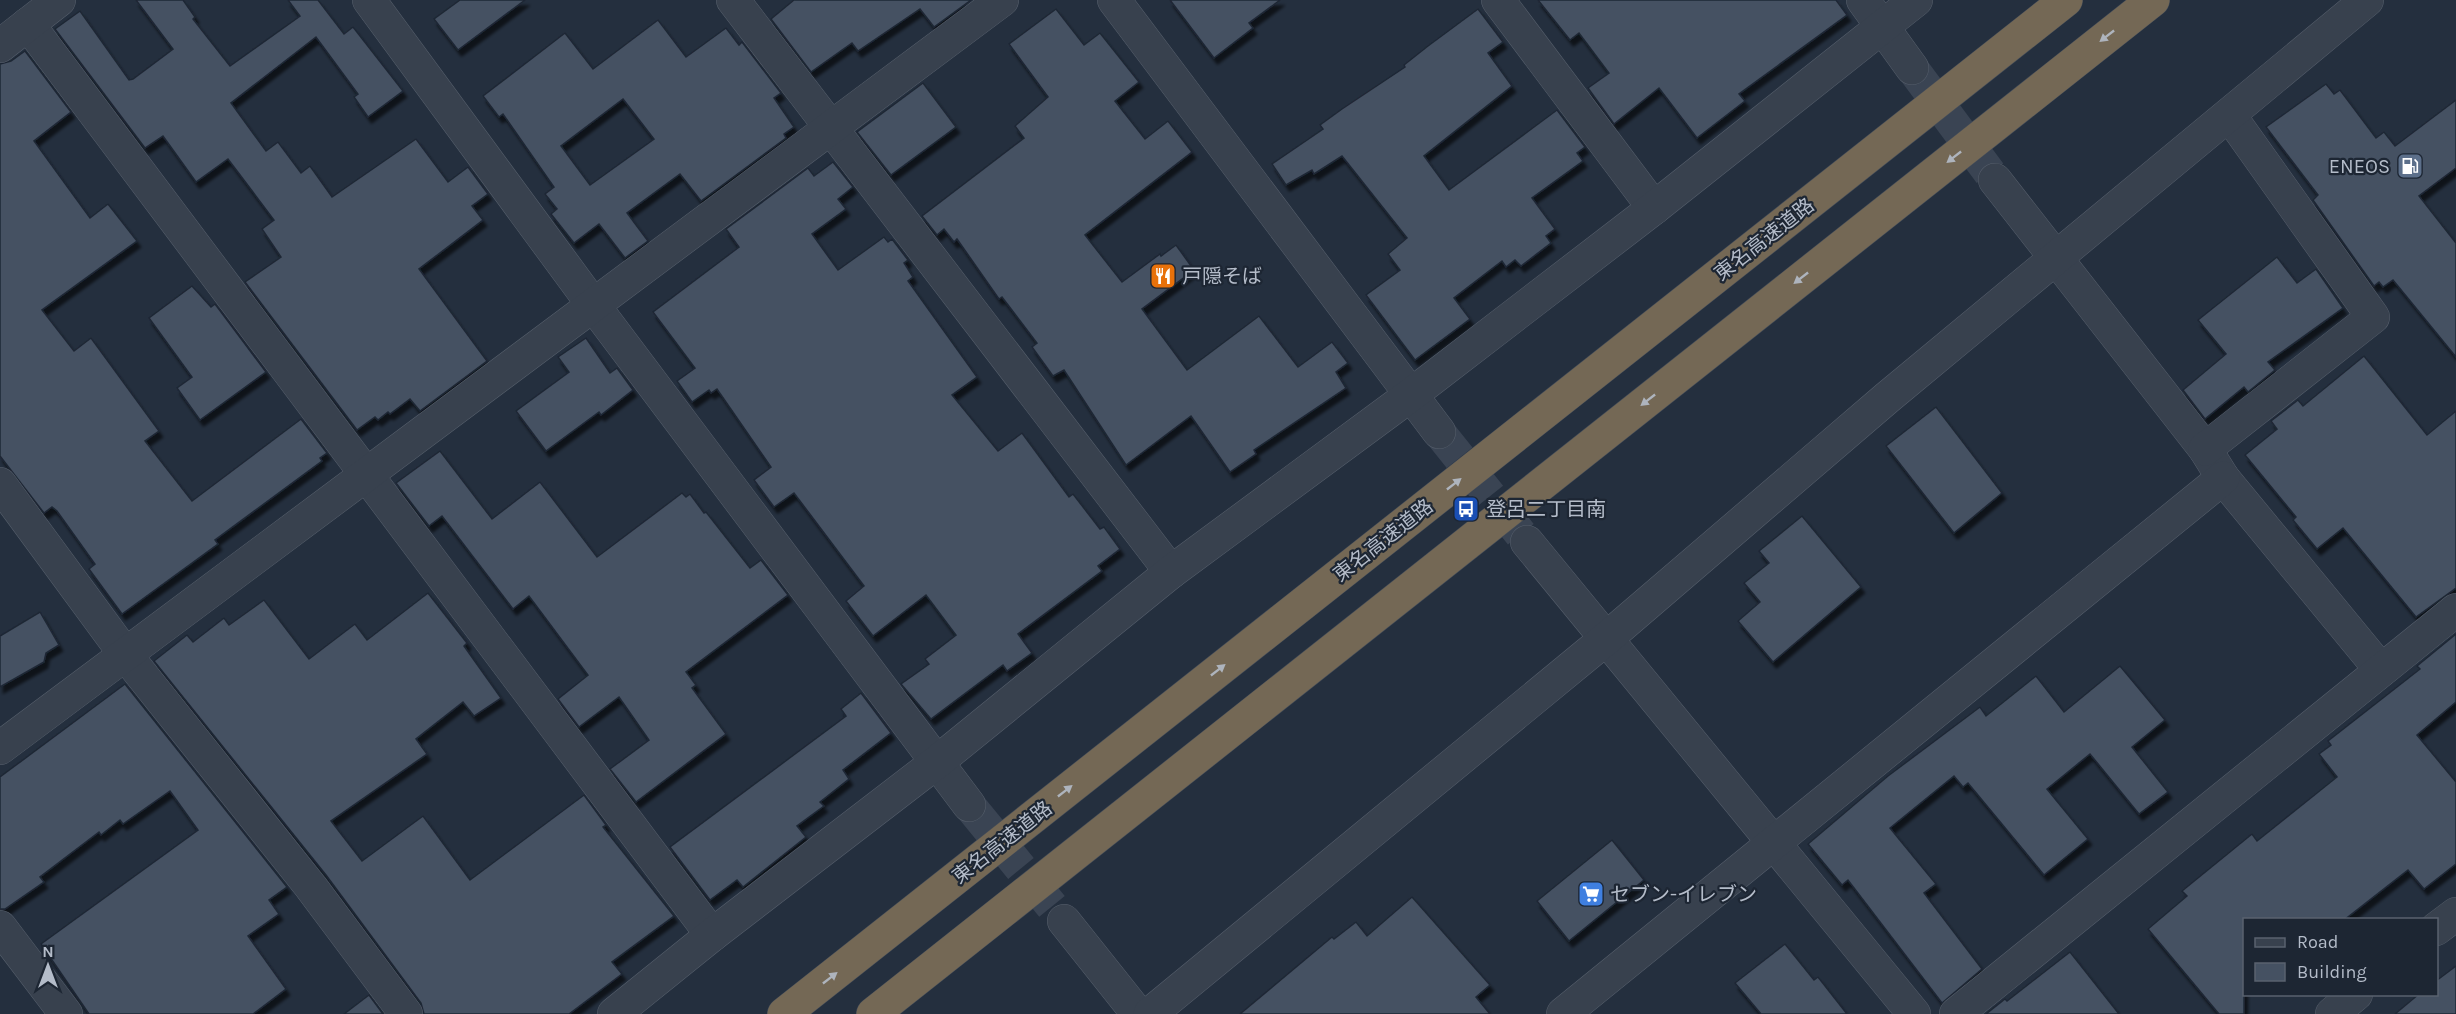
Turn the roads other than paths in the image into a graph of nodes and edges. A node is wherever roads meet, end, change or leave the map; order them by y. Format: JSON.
{"nodes":[{"id":1,"x":59,"y":0,"type":"edge"},
{"id":2,"x":369,"y":0,"type":"edge"},
{"id":3,"x":733,"y":0,"type":"edge"},
{"id":4,"x":1002,"y":0,"type":"edge"},
{"id":5,"x":1114,"y":0,"type":"edge"},
{"id":6,"x":1498,"y":0,"type":"edge"},
{"id":7,"x":1863,"y":0,"type":"edge"},
{"id":8,"x":1916,"y":0,"type":"edge"},
{"id":9,"x":2066,"y":0,"type":"edge"},
{"id":10,"x":2152,"y":0,"type":"edge"},
{"id":11,"x":2367,"y":0,"type":"edge"},
{"id":12,"x":28,"y":24,"type":"junction"},
{"id":13,"x":1883,"y":27,"type":"junction"},
{"id":14,"x":0,"y":46,"type":"edge"},
{"id":15,"x":1912,"y":69,"type":"tunnel mouth"},
{"id":16,"x":2230,"y":116,"type":"junction"},
{"id":17,"x":830,"y":129,"type":"junction"},
{"id":18,"x":1995,"y":180,"type":"tunnel mouth"},
{"id":19,"x":1654,"y":208,"type":"junction"},
{"id":20,"x":2057,"y":256,"type":"junction"},
{"id":21,"x":594,"y":306,"type":"junction"},
{"id":22,"x":1412,"y":394,"type":"junction"},
{"id":23,"x":1439,"y":432,"type":"tunnel mouth"},
{"id":24,"x":2205,"y":449,"type":"junction"},
{"id":25,"x":368,"y":474,"type":"junction"},
{"id":26,"x":2223,"y":478,"type":"junction"},
{"id":27,"x":0,"y":484,"type":"edge"},
{"id":28,"x":1527,"y":542,"type":"tunnel mouth"},
{"id":29,"x":1171,"y":572,"type":"junction"},
{"id":30,"x":2456,"y":610,"type":"edge"},
{"id":31,"x":1606,"y":638,"type":"junction"},
{"id":32,"x":125,"y":654,"type":"junction"},
{"id":33,"x":2381,"y":670,"type":"junction"},
{"id":34,"x":0,"y":748,"type":"edge"},
{"id":35,"x":937,"y":762,"type":"junction"},
{"id":36,"x":969,"y":805,"type":"tunnel mouth"},
{"id":37,"x":1775,"y":842,"type":"junction"},
{"id":38,"x":2456,"y":914,"type":"edge"},
{"id":39,"x":1064,"y":921,"type":"tunnel mouth"},
{"id":40,"x":0,"y":927,"type":"edge"},
{"id":41,"x":2438,"y":928,"type":"edge"},
{"id":42,"x":712,"y":935,"type":"junction"},
{"id":43,"x":2354,"y":996,"type":"edge"},
{"id":44,"x":66,"y":1014,"type":"edge"},
{"id":45,"x":405,"y":1014,"type":"edge"},
{"id":46,"x":614,"y":1014,"type":"edge"},
{"id":47,"x":784,"y":1014,"type":"edge"},
{"id":48,"x":873,"y":1014,"type":"edge"},
{"id":49,"x":1138,"y":1014,"type":"edge"},
{"id":50,"x":1150,"y":1014,"type":"edge"},
{"id":51,"x":1563,"y":1014,"type":"edge"},
{"id":52,"x":1914,"y":1014,"type":"edge"},
{"id":53,"x":1956,"y":1014,"type":"edge"},
{"id":54,"x":2332,"y":1014,"type":"edge"}],
"edges":[{"from":1,"to":12,"type":"street"},
{"from":2,"to":21,"type":"street"},
{"from":3,"to":17,"type":"street"},
{"from":4,"to":17,"type":"street"},
{"from":5,"to":22,"type":"street"},
{"from":6,"to":19,"type":"street"},
{"from":7,"to":13,"type":"street"},
{"from":8,"to":13,"type":"street"},
{"from":47,"to":9,"type":"highway","name":"東名高速道路","one_way":true},
{"from":10,"to":48,"type":"highway","one_way":true},
{"from":11,"to":16,"type":"street"},
{"from":12,"to":14,"type":"street"},
{"from":12,"to":25,"type":"street"},
{"from":13,"to":15,"type":"street"},
{"from":13,"to":19,"type":"street"},
{"from":16,"to":20,"type":"street"},
{"from":16,"to":24,"type":"street"},
{"from":17,"to":21,"type":"street"},
{"from":17,"to":29,"type":"street"},
{"from":18,"to":20,"type":"street"},
{"from":19,"to":22,"type":"street"},
{"from":20,"to":24,"type":"street"},
{"from":20,"to":31,"type":"street"},
{"from":21,"to":25,"type":"street"},
{"from":21,"to":35,"type":"street"},
{"from":22,"to":23,"type":"street"},
{"from":22,"to":29,"type":"street"},
{"from":24,"to":26,"type":"street"},
{"from":25,"to":32,"type":"street"},
{"from":25,"to":42,"type":"street"},
{"from":26,"to":33,"type":"street"},
{"from":26,"to":37,"type":"street"},
{"from":27,"to":32,"type":"street"},
{"from":28,"to":31,"type":"street"},
{"from":29,"to":35,"type":"street"},
{"from":30,"to":33,"type":"street"},
{"from":31,"to":37,"type":"street"},
{"from":31,"to":50,"type":"street"},
{"from":32,"to":34,"type":"street"},
{"from":32,"to":45,"type":"street"},
{"from":33,"to":53,"type":"street"},
{"from":35,"to":36,"type":"street"},
{"from":35,"to":42,"type":"street"},
{"from":37,"to":51,"type":"street"},
{"from":37,"to":52,"type":"street"},
{"from":38,"to":41,"type":"street"},
{"from":39,"to":49,"type":"street"},
{"from":40,"to":44,"type":"street"},
{"from":42,"to":46,"type":"street"},
{"from":43,"to":54,"type":"street"}]}
